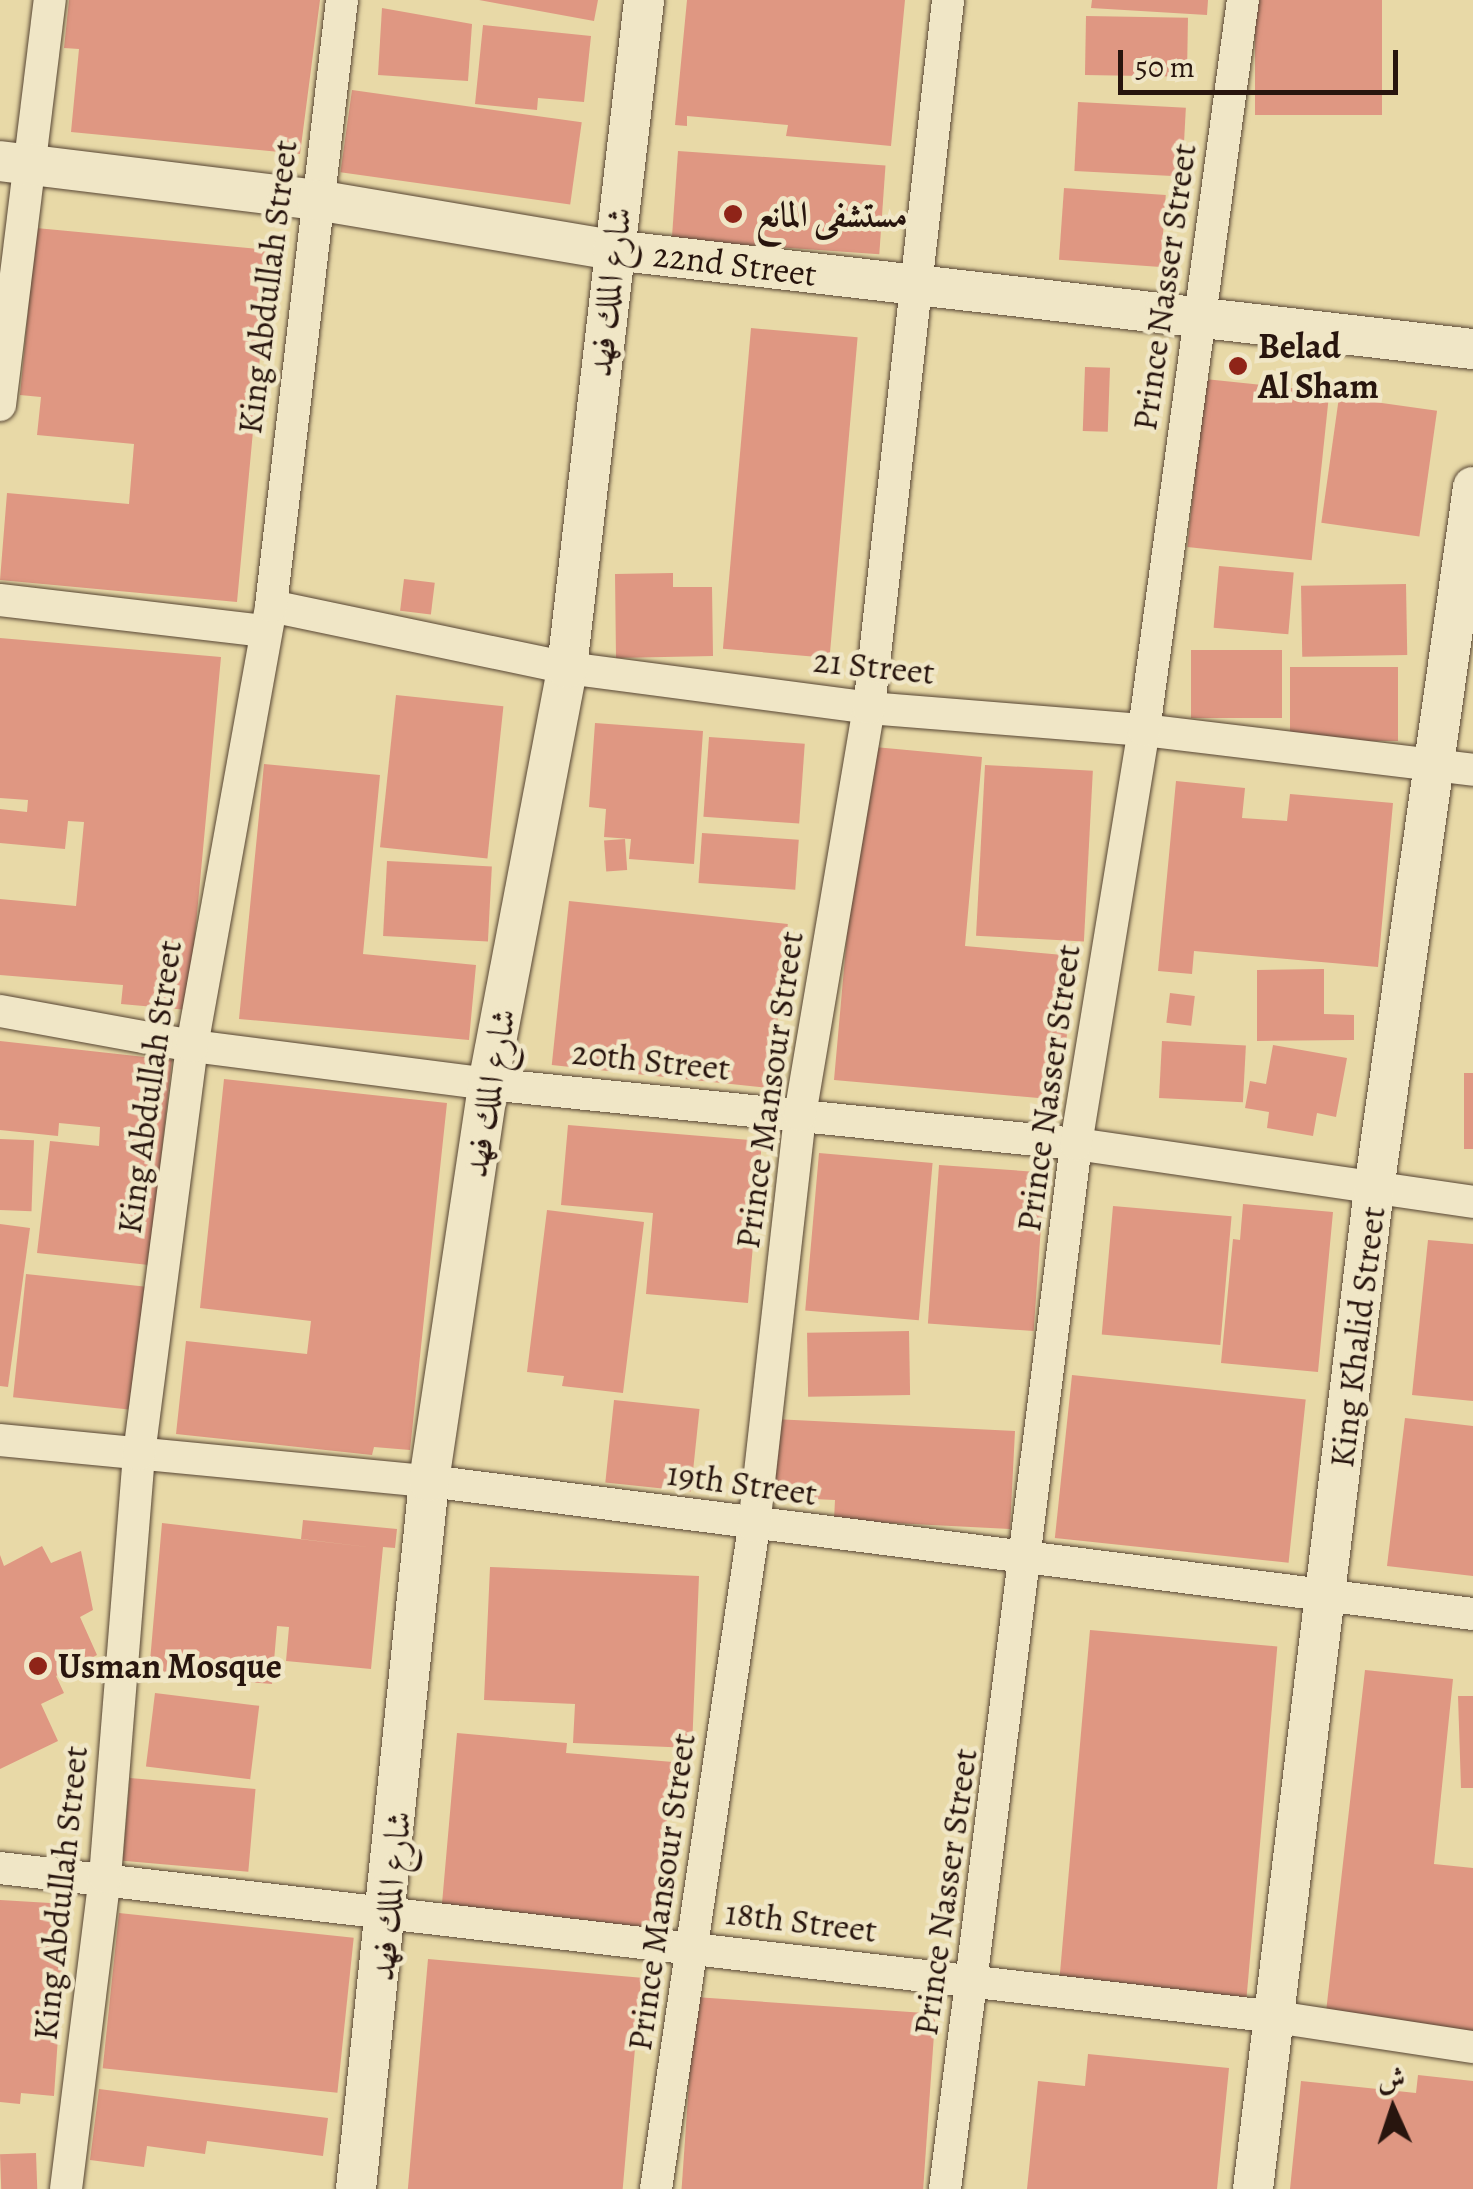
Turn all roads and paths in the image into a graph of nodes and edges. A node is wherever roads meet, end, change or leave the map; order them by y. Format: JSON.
{"nodes":[{"id":1,"x":50,"y":0,"type":"edge"},
{"id":2,"x":342,"y":0,"type":"edge"},
{"id":3,"x":644,"y":0,"type":"edge"},
{"id":4,"x":948,"y":0,"type":"edge"},
{"id":5,"x":1243,"y":0,"type":"edge"},
{"id":6,"x":16,"y":162,"type":"edge"},
{"id":7,"x":317,"y":200,"type":"junction"},
{"id":8,"x":613,"y":250,"type":"junction"},
{"id":9,"x":912,"y":284,"type":"junction"},
{"id":10,"x":1200,"y":318,"type":"junction"},
{"id":11,"x":1473,"y":349,"type":"edge"},
{"id":12,"x":0,"y":406,"type":"edge"},
{"id":13,"x":1473,"y":487,"type":"edge"},
{"id":14,"x":0,"y":600,"type":"edge"},
{"id":15,"x":267,"y":618,"type":"junction"},
{"id":16,"x":567,"y":668,"type":"junction"},
{"id":17,"x":869,"y":708,"type":"junction"},
{"id":18,"x":1144,"y":730,"type":"junction"},
{"id":19,"x":1455,"y":767,"type":"edge"},
{"id":20,"x":0,"y":1011,"type":"edge"},
{"id":21,"x":192,"y":1046,"type":"junction"},
{"id":22,"x":488,"y":1084,"type":"junction"},
{"id":23,"x":800,"y":1116,"type":"junction"},
{"id":24,"x":1076,"y":1144,"type":"junction"},
{"id":25,"x":1374,"y":1189,"type":"junction"},
{"id":26,"x":1473,"y":1202,"type":"edge"},
{"id":27,"x":0,"y":1440,"type":"edge"},
{"id":28,"x":139,"y":1454,"type":"junction"},
{"id":29,"x":429,"y":1481,"type":"junction"},
{"id":30,"x":754,"y":1526,"type":"junction"},
{"id":31,"x":1028,"y":1560,"type":"junction"},
{"id":32,"x":1327,"y":1594,"type":"junction"},
{"id":33,"x":1473,"y":1614,"type":"edge"},
{"id":34,"x":0,"y":1868,"type":"edge"},
{"id":35,"x":105,"y":1877,"type":"junction"},
{"id":36,"x":390,"y":1910,"type":"junction"},
{"id":37,"x":694,"y":1948,"type":"junction"},
{"id":38,"x":974,"y":1983,"type":"junction"},
{"id":39,"x":1276,"y":2017,"type":"junction"},
{"id":40,"x":1473,"y":2047,"type":"edge"},
{"id":41,"x":66,"y":2189,"type":"edge"},
{"id":42,"x":356,"y":2189,"type":"edge"},
{"id":43,"x":656,"y":2189,"type":"edge"},
{"id":44,"x":945,"y":2189,"type":"edge"},
{"id":45,"x":1253,"y":2189,"type":"edge"}],
"edges":[{"from":1,"to":6,"type":"street"},
{"from":2,"to":7,"type":"street","name":"King Abdullah Street"},
{"from":3,"to":8,"type":"street","name":"شارع الملك فهد"},
{"from":4,"to":9,"type":"street","name":"Prince Mansour Street"},
{"from":5,"to":10,"type":"street","name":"Prince Nasser Street"},
{"from":6,"to":7,"type":"street","name":"22nd Street"},
{"from":6,"to":12,"type":"street"},
{"from":7,"to":8,"type":"street","name":"22nd Street"},
{"from":7,"to":15,"type":"street","name":"King Abdullah Street"},
{"from":8,"to":9,"type":"street","name":"22nd Street"},
{"from":8,"to":16,"type":"street","name":"شارع الملك فهد"},
{"from":9,"to":10,"type":"street","name":"22nd Street"},
{"from":9,"to":17,"type":"street","name":"Prince Mansour Street"},
{"from":10,"to":11,"type":"street","name":"22nd Street"},
{"from":10,"to":18,"type":"street","name":"Prince Nasser Street"},
{"from":13,"to":19,"type":"street","name":"King Khalid Street"},
{"from":14,"to":15,"type":"street","name":"21 Street"},
{"from":15,"to":16,"type":"street","name":"21 Street"},
{"from":15,"to":21,"type":"street","name":"King Abdullah Street"},
{"from":16,"to":17,"type":"street","name":"21 Street"},
{"from":16,"to":22,"type":"street","name":"شارع الملك فهد"},
{"from":17,"to":18,"type":"street","name":"21 Street"},
{"from":17,"to":23,"type":"street","name":"Prince Mansour Street"},
{"from":18,"to":19,"type":"street","name":"21 Street"},
{"from":18,"to":24,"type":"street","name":"Prince Nasser Street"},
{"from":19,"to":25,"type":"street","name":"King Khalid Street"},
{"from":20,"to":21,"type":"street","name":"20th Street"},
{"from":21,"to":22,"type":"street","name":"20th Street"},
{"from":21,"to":28,"type":"street","name":"King Abdullah Street"},
{"from":22,"to":23,"type":"street","name":"20th Street"},
{"from":22,"to":29,"type":"street","name":"شارع الملك فهد"},
{"from":23,"to":24,"type":"street","name":"20th Street"},
{"from":23,"to":30,"type":"street","name":"Prince Mansour Street"},
{"from":24,"to":25,"type":"street","name":"20th Street"},
{"from":24,"to":31,"type":"street","name":"Prince Nasser Street"},
{"from":25,"to":26,"type":"street","name":"20th Street"},
{"from":25,"to":32,"type":"street","name":"King Khalid Street"},
{"from":27,"to":28,"type":"street","name":"19th Street"},
{"from":28,"to":29,"type":"street","name":"19th Street"},
{"from":28,"to":35,"type":"street","name":"King Abdullah Street"},
{"from":29,"to":30,"type":"street","name":"19th Street"},
{"from":29,"to":36,"type":"street","name":"شارع الملك فهد"},
{"from":30,"to":31,"type":"street","name":"19th Street"},
{"from":30,"to":37,"type":"street","name":"Prince Mansour Street"},
{"from":31,"to":32,"type":"street","name":"19th Street"},
{"from":31,"to":38,"type":"street","name":"Prince Nasser Street"},
{"from":32,"to":33,"type":"street","name":"19th Street"},
{"from":32,"to":39,"type":"street","name":"King Khalid Street"},
{"from":34,"to":35,"type":"street","name":"18th Street"},
{"from":35,"to":36,"type":"street","name":"18th Street"},
{"from":35,"to":41,"type":"street","name":"King Abdullah Street"},
{"from":36,"to":37,"type":"street","name":"18th Street"},
{"from":36,"to":42,"type":"street","name":"شارع الملك فهد"},
{"from":37,"to":38,"type":"street","name":"18th Street"},
{"from":37,"to":43,"type":"street","name":"Prince Mansour Street"},
{"from":38,"to":39,"type":"street","name":"18th Street"},
{"from":38,"to":44,"type":"street","name":"Prince Nasser Street"},
{"from":39,"to":40,"type":"street","name":"18th Street"},
{"from":39,"to":45,"type":"street","name":"King Khalid Street"}]}
